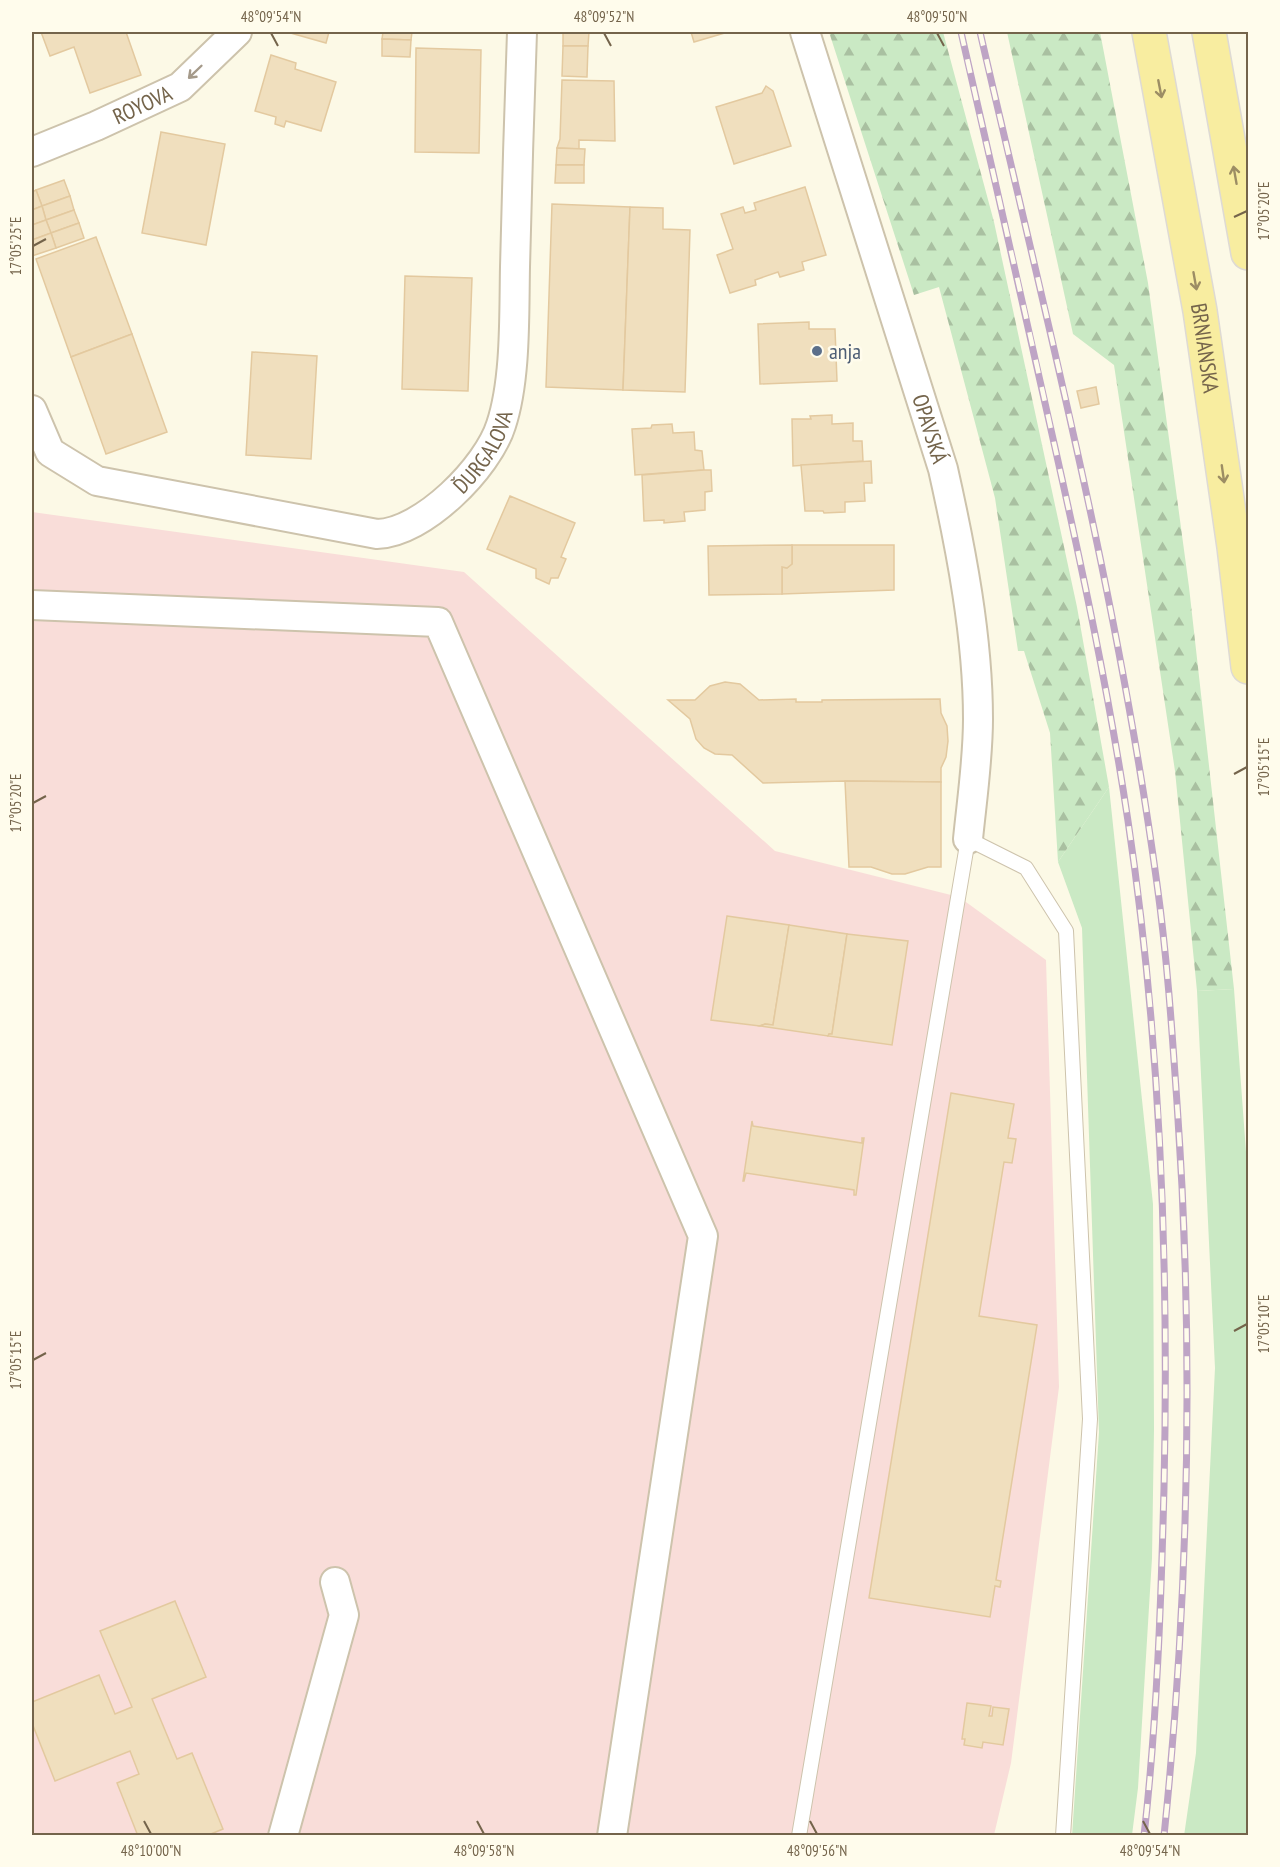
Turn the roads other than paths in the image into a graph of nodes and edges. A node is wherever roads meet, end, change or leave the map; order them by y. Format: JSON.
{"nodes":[{"id":1,"x":237,"y":32,"type":"edge"},
{"id":2,"x":522,"y":32,"type":"edge"},
{"id":3,"x":806,"y":32,"type":"edge"},
{"id":4,"x":1149,"y":32,"type":"edge"},
{"id":5,"x":1209,"y":32,"type":"edge"},
{"id":6,"x":32,"y":152,"type":"edge"},
{"id":7,"x":1248,"y":253,"type":"edge"},
{"id":8,"x":32,"y":410,"type":"edge"},
{"id":9,"x":1241,"y":552,"type":"edge"},
{"id":10,"x":32,"y":605,"type":"edge"},
{"id":11,"x":1248,"y":667,"type":"edge"},
{"id":12,"x":968,"y":839,"type":"junction"},
{"id":13,"x":335,"y":1582,"type":"dead end"},
{"id":14,"x":283,"y":1836,"type":"edge"},
{"id":15,"x":612,"y":1836,"type":"edge"},
{"id":16,"x":799,"y":1836,"type":"edge"},
{"id":17,"x":1063,"y":1836,"type":"edge"}],
"edges":[{"from":1,"to":6,"type":"street","name":"ROYOVA","one_way":true},
{"from":2,"to":8,"type":"street","name":"ĎURGALOVA"},
{"from":3,"to":12,"type":"street","name":"OPAVSKÁ"},
{"from":4,"to":9,"type":"main road","name":"BRNIANSKA","one_way":true},
{"from":7,"to":5,"type":"main road","one_way":true},
{"from":9,"to":11,"type":"main road","name":"BRNIANSKA"},
{"from":10,"to":15,"type":"street"},
{"from":12,"to":16,"type":"lane"},
{"from":12,"to":17,"type":"lane"},
{"from":13,"to":14,"type":"street"}]}
